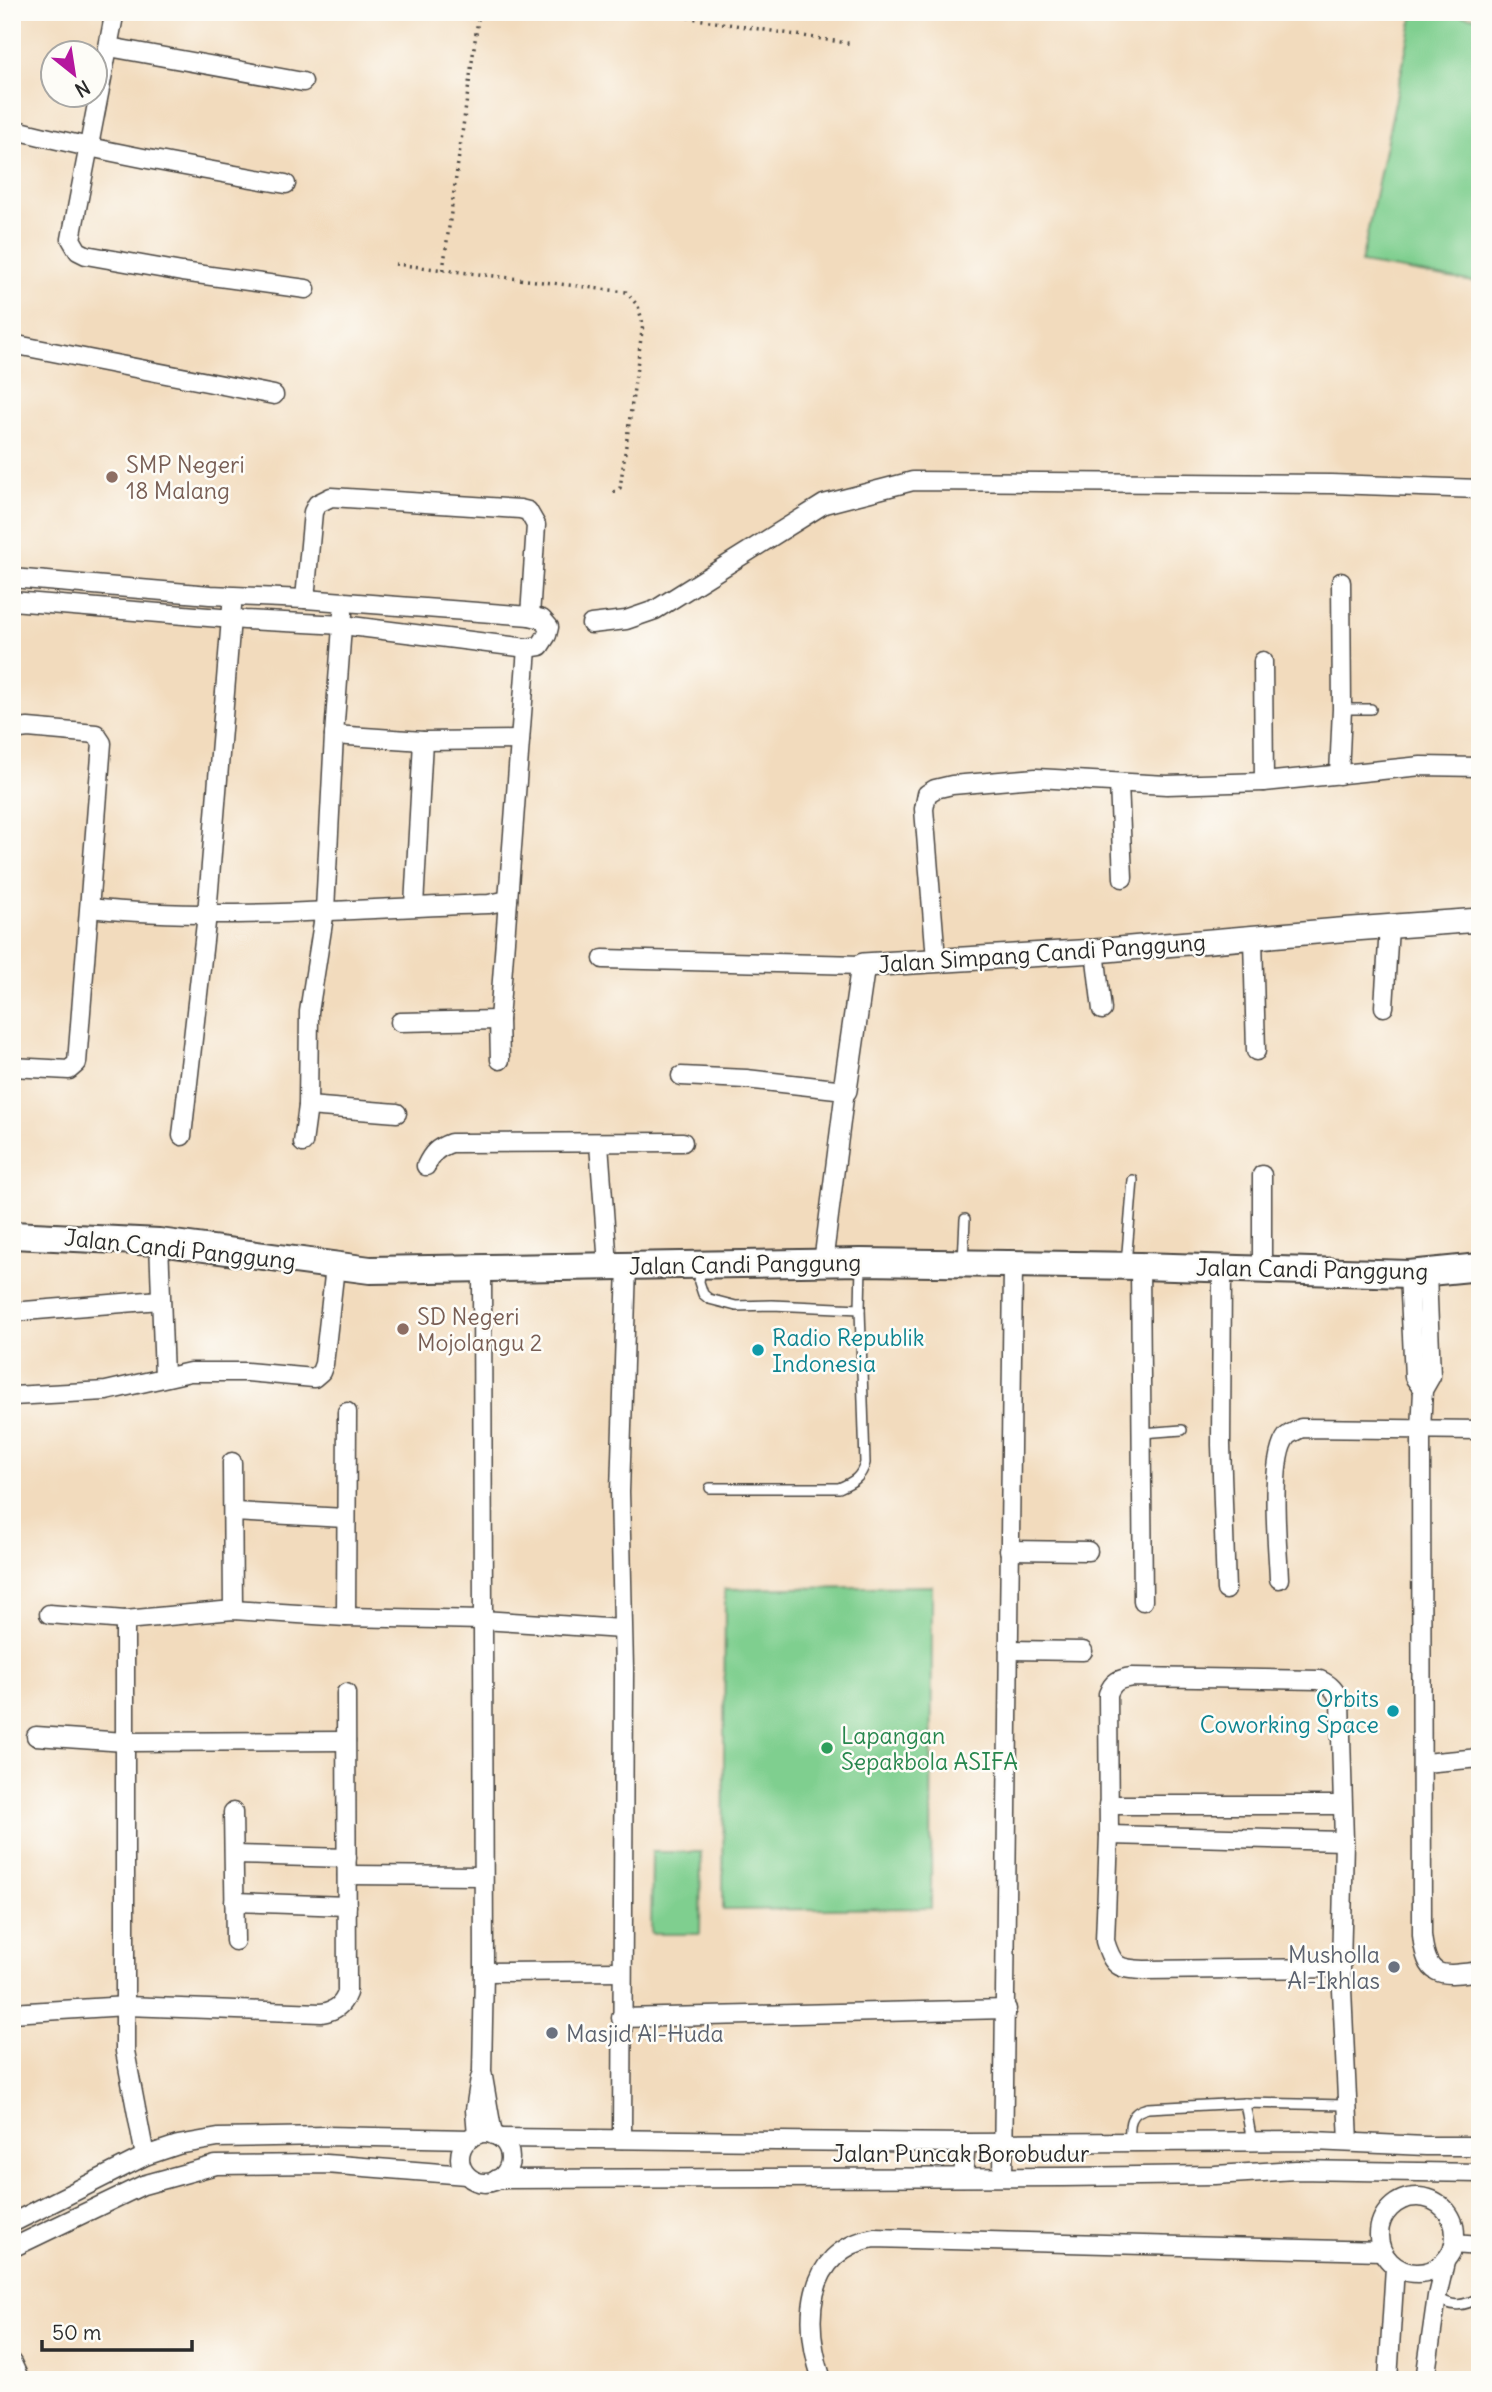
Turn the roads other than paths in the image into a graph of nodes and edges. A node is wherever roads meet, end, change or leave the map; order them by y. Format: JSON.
{"nodes":[{"id":1,"x":114,"y":16,"type":"dead end"},
{"id":2,"x":109,"y":47,"type":"junction"},
{"id":3,"x":303,"y":82,"type":"dead end"},
{"id":4,"x":12,"y":129,"type":"edge"},
{"id":5,"x":90,"y":149,"type":"junction"},
{"id":6,"x":286,"y":184,"type":"dead end"},
{"id":7,"x":306,"y":289,"type":"dead end"},
{"id":8,"x":12,"y":344,"type":"edge"},
{"id":9,"x":274,"y":394,"type":"dead end"},
{"id":10,"x":1480,"y":489,"type":"edge"},
{"id":11,"x":12,"y":578,"type":"edge"},
{"id":12,"x":1341,"y":582,"type":"dead end"},
{"id":13,"x":233,"y":596,"type":"junction"},
{"id":14,"x":305,"y":599,"type":"junction"},
{"id":15,"x":12,"y":601,"type":"edge"},
{"id":16,"x":343,"y":603,"type":"junction"},
{"id":17,"x":396,"y":608,"type":"junction"},
{"id":18,"x":530,"y":616,"type":"junction"},
{"id":19,"x":231,"y":618,"type":"junction"},
{"id":20,"x":591,"y":624,"type":"dead end"},
{"id":21,"x":343,"y":625,"type":"junction"},
{"id":22,"x":394,"y":631,"type":"junction"},
{"id":23,"x":527,"y":648,"type":"junction"},
{"id":24,"x":1263,"y":661,"type":"dead end"},
{"id":25,"x":1342,"y":709,"type":"junction"},
{"id":26,"x":1371,"y":709,"type":"dead end"},
{"id":27,"x":12,"y":730,"type":"edge"},
{"id":28,"x":334,"y":735,"type":"junction"},
{"id":29,"x":520,"y":740,"type":"junction"},
{"id":30,"x":423,"y":741,"type":"junction"},
{"id":31,"x":1480,"y":767,"type":"edge"},
{"id":32,"x":1339,"y":775,"type":"junction"},
{"id":33,"x":1264,"y":782,"type":"junction"},
{"id":34,"x":1119,"y":783,"type":"junction"},
{"id":35,"x":1123,"y":878,"type":"dead end"},
{"id":36,"x":508,"y":900,"type":"junction"},
{"id":37,"x":414,"y":906,"type":"junction"},
{"id":38,"x":90,"y":908,"type":"junction"},
{"id":39,"x":325,"y":910,"type":"junction"},
{"id":40,"x":207,"y":914,"type":"junction"},
{"id":41,"x":1480,"y":920,"type":"edge"},
{"id":42,"x":1389,"y":927,"type":"junction"},
{"id":43,"x":1254,"y":938,"type":"junction"},
{"id":44,"x":1095,"y":951,"type":"junction"},
{"id":45,"x":603,"y":959,"type":"dead end"},
{"id":46,"x":936,"y":959,"type":"junction"},
{"id":47,"x":863,"y":965,"type":"junction"},
{"id":48,"x":1384,"y":1007,"type":"dead end"},
{"id":49,"x":1102,"y":1010,"type":"dead end"},
{"id":50,"x":499,"y":1020,"type":"junction"},
{"id":51,"x":400,"y":1022,"type":"dead end"},
{"id":52,"x":1256,"y":1051,"type":"dead end"},
{"id":53,"x":500,"y":1060,"type":"dead end"},
{"id":54,"x":12,"y":1068,"type":"edge"},
{"id":55,"x":681,"y":1076,"type":"dead end"},
{"id":56,"x":845,"y":1090,"type":"junction"},
{"id":57,"x":308,"y":1106,"type":"junction"},
{"id":58,"x":397,"y":1113,"type":"dead end"},
{"id":59,"x":182,"y":1136,"type":"dead end"},
{"id":60,"x":683,"y":1142,"type":"dead end"},
{"id":61,"x":303,"y":1143,"type":"dead end"},
{"id":62,"x":599,"y":1144,"type":"junction"},
{"id":63,"x":426,"y":1166,"type":"dead end"},
{"id":64,"x":1262,"y":1175,"type":"dead end"},
{"id":65,"x":1133,"y":1180,"type":"dead end"},
{"id":66,"x":965,"y":1219,"type":"dead end"},
{"id":67,"x":12,"y":1235,"type":"edge"},
{"id":68,"x":159,"y":1242,"type":"junction"},
{"id":69,"x":862,"y":1262,"type":"junction"},
{"id":70,"x":823,"y":1263,"type":"junction"},
{"id":71,"x":963,"y":1263,"type":"junction"},
{"id":72,"x":617,"y":1265,"type":"junction"},
{"id":73,"x":701,"y":1265,"type":"junction"},
{"id":74,"x":1013,"y":1265,"type":"junction"},
{"id":75,"x":1133,"y":1266,"type":"junction"},
{"id":76,"x":335,"y":1267,"type":"junction"},
{"id":77,"x":1480,"y":1267,"type":"edge"},
{"id":78,"x":1222,"y":1268,"type":"junction"},
{"id":79,"x":482,"y":1269,"type":"junction"},
{"id":80,"x":1262,"y":1270,"type":"junction"},
{"id":81,"x":1418,"y":1273,"type":"junction"},
{"id":82,"x":160,"y":1300,"type":"junction"},
{"id":83,"x":860,"y":1308,"type":"junction"},
{"id":84,"x":12,"y":1312,"type":"edge"},
{"id":85,"x":164,"y":1376,"type":"junction"},
{"id":86,"x":12,"y":1395,"type":"edge"},
{"id":87,"x":347,"y":1412,"type":"dead end"},
{"id":88,"x":1182,"y":1430,"type":"dead end"},
{"id":89,"x":1421,"y":1430,"type":"junction"},
{"id":90,"x":1480,"y":1430,"type":"edge"},
{"id":91,"x":1142,"y":1433,"type":"junction"},
{"id":92,"x":232,"y":1462,"type":"dead end"},
{"id":93,"x":710,"y":1488,"type":"dead end"},
{"id":94,"x":234,"y":1512,"type":"junction"},
{"id":95,"x":345,"y":1518,"type":"junction"},
{"id":96,"x":1009,"y":1549,"type":"junction"},
{"id":97,"x":1088,"y":1551,"type":"dead end"},
{"id":98,"x":1279,"y":1579,"type":"dead end"},
{"id":99,"x":1226,"y":1590,"type":"dead end"},
{"id":100,"x":1143,"y":1601,"type":"dead end"},
{"id":101,"x":233,"y":1610,"type":"junction"},
{"id":102,"x":49,"y":1614,"type":"dead end"},
{"id":103,"x":346,"y":1616,"type":"junction"},
{"id":104,"x":125,"y":1620,"type":"junction"},
{"id":105,"x":482,"y":1620,"type":"junction"},
{"id":106,"x":622,"y":1629,"type":"junction"},
{"id":107,"x":1009,"y":1650,"type":"junction"},
{"id":108,"x":1083,"y":1651,"type":"dead end"},
{"id":109,"x":346,"y":1693,"type":"dead end"},
{"id":110,"x":36,"y":1736,"type":"dead end"},
{"id":111,"x":346,"y":1741,"type":"junction"},
{"id":112,"x":125,"y":1742,"type":"junction"},
{"id":113,"x":1480,"y":1758,"type":"edge"},
{"id":114,"x":1424,"y":1763,"type":"junction"},
{"id":115,"x":1108,"y":1805,"type":"junction"},
{"id":116,"x":1342,"y":1805,"type":"junction"},
{"id":117,"x":233,"y":1812,"type":"dead end"},
{"id":118,"x":1109,"y":1835,"type":"junction"},
{"id":119,"x":1344,"y":1841,"type":"junction"},
{"id":120,"x":235,"y":1855,"type":"junction"},
{"id":121,"x":347,"y":1867,"type":"junction"},
{"id":122,"x":484,"y":1876,"type":"junction"},
{"id":123,"x":234,"y":1902,"type":"junction"},
{"id":124,"x":347,"y":1906,"type":"junction"},
{"id":125,"x":235,"y":1941,"type":"dead end"},
{"id":126,"x":1340,"y":1968,"type":"junction"},
{"id":127,"x":622,"y":1970,"type":"junction"},
{"id":128,"x":1480,"y":1971,"type":"edge"},
{"id":129,"x":484,"y":1972,"type":"junction"},
{"id":130,"x":126,"y":2006,"type":"junction"},
{"id":131,"x":1007,"y":2009,"type":"junction"},
{"id":132,"x":12,"y":2013,"type":"edge"},
{"id":133,"x":621,"y":2018,"type":"junction"},
{"id":134,"x":1245,"y":2103,"type":"junction"},
{"id":135,"x":1346,"y":2105,"type":"junction"},
{"id":136,"x":326,"y":2136,"type":"junction"},
{"id":137,"x":485,"y":2137,"type":"junction"},
{"id":138,"x":622,"y":2139,"type":"junction"},
{"id":139,"x":1130,"y":2141,"type":"junction"},
{"id":140,"x":1003,"y":2142,"type":"junction"},
{"id":141,"x":1213,"y":2142,"type":"junction"},
{"id":142,"x":1252,"y":2142,"type":"junction"},
{"id":143,"x":1349,"y":2142,"type":"junction"},
{"id":144,"x":965,"y":2143,"type":"junction"},
{"id":145,"x":1426,"y":2146,"type":"junction"},
{"id":146,"x":1480,"y":2146,"type":"edge"},
{"id":147,"x":145,"y":2156,"type":"junction"},
{"id":148,"x":326,"y":2164,"type":"junction"},
{"id":149,"x":1425,"y":2171,"type":"junction"},
{"id":150,"x":1480,"y":2173,"type":"edge"},
{"id":151,"x":466,"y":2175,"type":"junction"},
{"id":152,"x":1215,"y":2175,"type":"junction"},
{"id":153,"x":1003,"y":2176,"type":"junction"},
{"id":154,"x":963,"y":2177,"type":"junction"},
{"id":155,"x":497,"y":2179,"type":"junction"},
{"id":156,"x":1423,"y":2197,"type":"junction"},
{"id":157,"x":12,"y":2223,"type":"edge"},
{"id":158,"x":1454,"y":2244,"type":"junction"},
{"id":159,"x":1480,"y":2246,"type":"edge"},
{"id":160,"x":12,"y":2248,"type":"edge"},
{"id":161,"x":1382,"y":2251,"type":"junction"},
{"id":162,"x":1445,"y":2262,"type":"junction"},
{"id":163,"x":1395,"y":2267,"type":"junction"},
{"id":164,"x":1437,"y":2296,"type":"junction"},
{"id":165,"x":1480,"y":2297,"type":"edge"},
{"id":166,"x":12,"y":2363,"type":"edge"},
{"id":167,"x":20,"y":2380,"type":"edge"},
{"id":168,"x":822,"y":2380,"type":"edge"},
{"id":169,"x":1388,"y":2380,"type":"edge"},
{"id":170,"x":1425,"y":2380,"type":"edge"}],
"edges":[{"from":1,"to":2,"type":"street"},
{"from":2,"to":3,"type":"street"},
{"from":2,"to":5,"type":"street"},
{"from":4,"to":5,"type":"street"},
{"from":5,"to":6,"type":"street"},
{"from":5,"to":7,"type":"street"},
{"from":8,"to":9,"type":"street"},
{"from":10,"to":20,"type":"street"},
{"from":11,"to":13,"type":"street"},
{"from":12,"to":25,"type":"street"},
{"from":13,"to":14,"type":"street"},
{"from":13,"to":19,"type":"street"},
{"from":14,"to":16,"type":"street"},
{"from":14,"to":18,"type":"street"},
{"from":15,"to":19,"type":"street"},
{"from":16,"to":17,"type":"street"},
{"from":16,"to":21,"type":"street"},
{"from":17,"to":18,"type":"street"},
{"from":17,"to":22,"type":"street"},
{"from":18,"to":23,"type":"street"},
{"from":19,"to":21,"type":"street"},
{"from":19,"to":40,"type":"street"},
{"from":21,"to":22,"type":"street"},
{"from":21,"to":28,"type":"street"},
{"from":22,"to":23,"type":"street"},
{"from":23,"to":29,"type":"street"},
{"from":24,"to":33,"type":"street"},
{"from":25,"to":26,"type":"lane"},
{"from":25,"to":32,"type":"street"},
{"from":27,"to":38,"type":"street"},
{"from":28,"to":30,"type":"street"},
{"from":28,"to":39,"type":"street"},
{"from":29,"to":30,"type":"street"},
{"from":29,"to":36,"type":"street"},
{"from":30,"to":37,"type":"street"},
{"from":31,"to":32,"type":"street"},
{"from":32,"to":33,"type":"street"},
{"from":33,"to":34,"type":"street"},
{"from":34,"to":35,"type":"street"},
{"from":34,"to":46,"type":"street"},
{"from":36,"to":37,"type":"street"},
{"from":36,"to":50,"type":"street"},
{"from":37,"to":39,"type":"street"},
{"from":38,"to":40,"type":"street"},
{"from":38,"to":54,"type":"street"},
{"from":39,"to":40,"type":"street"},
{"from":39,"to":57,"type":"street"},
{"from":40,"to":59,"type":"street"},
{"from":41,"to":42,"type":"street","name":"Jalan Simpang Candi Panggung"},
{"from":42,"to":43,"type":"street","name":"Jalan Simpang Candi Panggung"},
{"from":42,"to":48,"type":"street"},
{"from":43,"to":44,"type":"street","name":"Jalan Simpang Candi Panggung"},
{"from":43,"to":52,"type":"street"},
{"from":44,"to":46,"type":"street","name":"Jalan Simpang Candi Panggung"},
{"from":44,"to":49,"type":"street"},
{"from":45,"to":47,"type":"street"},
{"from":46,"to":47,"type":"street","name":"Jalan Simpang Candi Panggung"},
{"from":47,"to":56,"type":"street","name":"Jalan Simpang Candi Panggung"},
{"from":50,"to":51,"type":"street"},
{"from":50,"to":53,"type":"street"},
{"from":55,"to":56,"type":"street"},
{"from":56,"to":70,"type":"street","name":"Jalan Simpang Candi Panggung"},
{"from":57,"to":58,"type":"street"},
{"from":57,"to":61,"type":"street"},
{"from":60,"to":62,"type":"street"},
{"from":62,"to":63,"type":"street"},
{"from":62,"to":72,"type":"street"},
{"from":64,"to":80,"type":"street"},
{"from":65,"to":75,"type":"lane"},
{"from":66,"to":71,"type":"lane"},
{"from":67,"to":68,"type":"main road","name":"Jalan Candi Panggung"},
{"from":68,"to":76,"type":"main road","name":"Jalan Candi Panggung"},
{"from":68,"to":82,"type":"street"},
{"from":69,"to":70,"type":"main road","name":"Jalan Candi Panggung"},
{"from":69,"to":71,"type":"main road","name":"Jalan Candi Panggung"},
{"from":69,"to":83,"type":"lane"},
{"from":70,"to":73,"type":"main road","name":"Jalan Candi Panggung"},
{"from":71,"to":74,"type":"main road","name":"Jalan Candi Panggung"},
{"from":72,"to":73,"type":"main road","name":"Jalan Candi Panggung"},
{"from":72,"to":79,"type":"main road","name":"Jalan Candi Panggung"},
{"from":72,"to":106,"type":"street"},
{"from":73,"to":83,"type":"lane"},
{"from":74,"to":75,"type":"main road","name":"Jalan Candi Panggung"},
{"from":74,"to":96,"type":"street"},
{"from":75,"to":78,"type":"main road","name":"Jalan Candi Panggung"},
{"from":75,"to":91,"type":"street"},
{"from":76,"to":79,"type":"main road","name":"Jalan Candi Panggung"},
{"from":76,"to":85,"type":"street"},
{"from":77,"to":81,"type":"main road","name":"Jalan Candi Panggung"},
{"from":78,"to":80,"type":"main road","name":"Jalan Candi Panggung"},
{"from":78,"to":99,"type":"street"},
{"from":79,"to":105,"type":"street"},
{"from":80,"to":81,"type":"main road","name":"Jalan Candi Panggung"},
{"from":81,"to":89,"type":"street"},
{"from":82,"to":84,"type":"street"},
{"from":82,"to":85,"type":"street"},
{"from":83,"to":93,"type":"lane"},
{"from":85,"to":86,"type":"street"},
{"from":87,"to":95,"type":"street"},
{"from":88,"to":91,"type":"lane"},
{"from":89,"to":90,"type":"street"},
{"from":89,"to":98,"type":"street"},
{"from":89,"to":114,"type":"street"},
{"from":91,"to":100,"type":"street"},
{"from":92,"to":94,"type":"street"},
{"from":94,"to":95,"type":"street"},
{"from":94,"to":101,"type":"street"},
{"from":95,"to":103,"type":"street"},
{"from":96,"to":97,"type":"street"},
{"from":96,"to":107,"type":"street"},
{"from":101,"to":103,"type":"street"},
{"from":101,"to":104,"type":"street"},
{"from":102,"to":104,"type":"street"},
{"from":103,"to":105,"type":"street"},
{"from":104,"to":112,"type":"street"},
{"from":105,"to":106,"type":"street"},
{"from":105,"to":122,"type":"street"},
{"from":106,"to":127,"type":"street"},
{"from":107,"to":108,"type":"street"},
{"from":107,"to":131,"type":"street"},
{"from":109,"to":111,"type":"street"},
{"from":110,"to":112,"type":"street"},
{"from":111,"to":112,"type":"street"},
{"from":111,"to":121,"type":"street"},
{"from":112,"to":130,"type":"street"},
{"from":113,"to":114,"type":"street"},
{"from":114,"to":128,"type":"street"},
{"from":115,"to":116,"type":"street"},
{"from":115,"to":116,"type":"street"},
{"from":115,"to":118,"type":"street"},
{"from":116,"to":119,"type":"street"},
{"from":117,"to":120,"type":"street"},
{"from":118,"to":119,"type":"street"},
{"from":118,"to":126,"type":"street"},
{"from":119,"to":126,"type":"street"},
{"from":120,"to":121,"type":"street"},
{"from":120,"to":123,"type":"street"},
{"from":121,"to":122,"type":"street"},
{"from":121,"to":124,"type":"street"},
{"from":122,"to":129,"type":"street"},
{"from":123,"to":124,"type":"street"},
{"from":123,"to":125,"type":"street"},
{"from":124,"to":130,"type":"street"},
{"from":126,"to":135,"type":"street"},
{"from":127,"to":129,"type":"street"},
{"from":127,"to":133,"type":"street"},
{"from":129,"to":137,"type":"street"},
{"from":130,"to":132,"type":"street"},
{"from":130,"to":147,"type":"street"},
{"from":131,"to":133,"type":"street"},
{"from":131,"to":140,"type":"street"},
{"from":133,"to":138,"type":"street"},
{"from":134,"to":135,"type":"lane"},
{"from":134,"to":139,"type":"lane"},
{"from":134,"to":142,"type":"lane"},
{"from":135,"to":143,"type":"street"},
{"from":136,"to":137,"type":"street","name":"Jalan Puncak Borobudur"},
{"from":136,"to":147,"type":"street","name":"Jalan Puncak Borobudur"},
{"from":136,"to":148,"type":"street"},
{"from":137,"to":138,"type":"street","name":"Jalan Puncak Borobudur"},
{"from":137,"to":151,"type":"street"},
{"from":137,"to":155,"type":"street"},
{"from":138,"to":144,"type":"street","name":"Jalan Puncak Borobudur"},
{"from":139,"to":140,"type":"street","name":"Jalan Puncak Borobudur"},
{"from":139,"to":141,"type":"street","name":"Jalan Puncak Borobudur"},
{"from":140,"to":144,"type":"street","name":"Jalan Puncak Borobudur"},
{"from":140,"to":153,"type":"street"},
{"from":141,"to":142,"type":"street","name":"Jalan Puncak Borobudur"},
{"from":141,"to":152,"type":"street"},
{"from":142,"to":143,"type":"street","name":"Jalan Puncak Borobudur"},
{"from":143,"to":145,"type":"street","name":"Jalan Puncak Borobudur"},
{"from":144,"to":154,"type":"street"},
{"from":145,"to":146,"type":"street","name":"Jalan Puncak Borobudur"},
{"from":145,"to":149,"type":"street"},
{"from":147,"to":157,"type":"street","name":"Jalan Puncak Borobudur"},
{"from":148,"to":151,"type":"street"},
{"from":148,"to":160,"type":"street"},
{"from":149,"to":150,"type":"street","name":"Jalan Puncak Borobudur"},
{"from":149,"to":152,"type":"street","name":"Jalan Puncak Borobudur"},
{"from":149,"to":156,"type":"street"},
{"from":151,"to":155,"type":"street"},
{"from":152,"to":153,"type":"street","name":"Jalan Puncak Borobudur"},
{"from":153,"to":154,"type":"street","name":"Jalan Puncak Borobudur"},
{"from":154,"to":155,"type":"street","name":"Jalan Puncak Borobudur"},
{"from":156,"to":158,"type":"street"},
{"from":156,"to":161,"type":"street"},
{"from":158,"to":159,"type":"street"},
{"from":158,"to":162,"type":"street"},
{"from":161,"to":163,"type":"street"},
{"from":161,"to":168,"type":"street"},
{"from":162,"to":163,"type":"street"},
{"from":162,"to":164,"type":"street"},
{"from":163,"to":169,"type":"street"},
{"from":164,"to":165,"type":"lane"},
{"from":164,"to":170,"type":"street"},
{"from":166,"to":167,"type":"street"}]}
